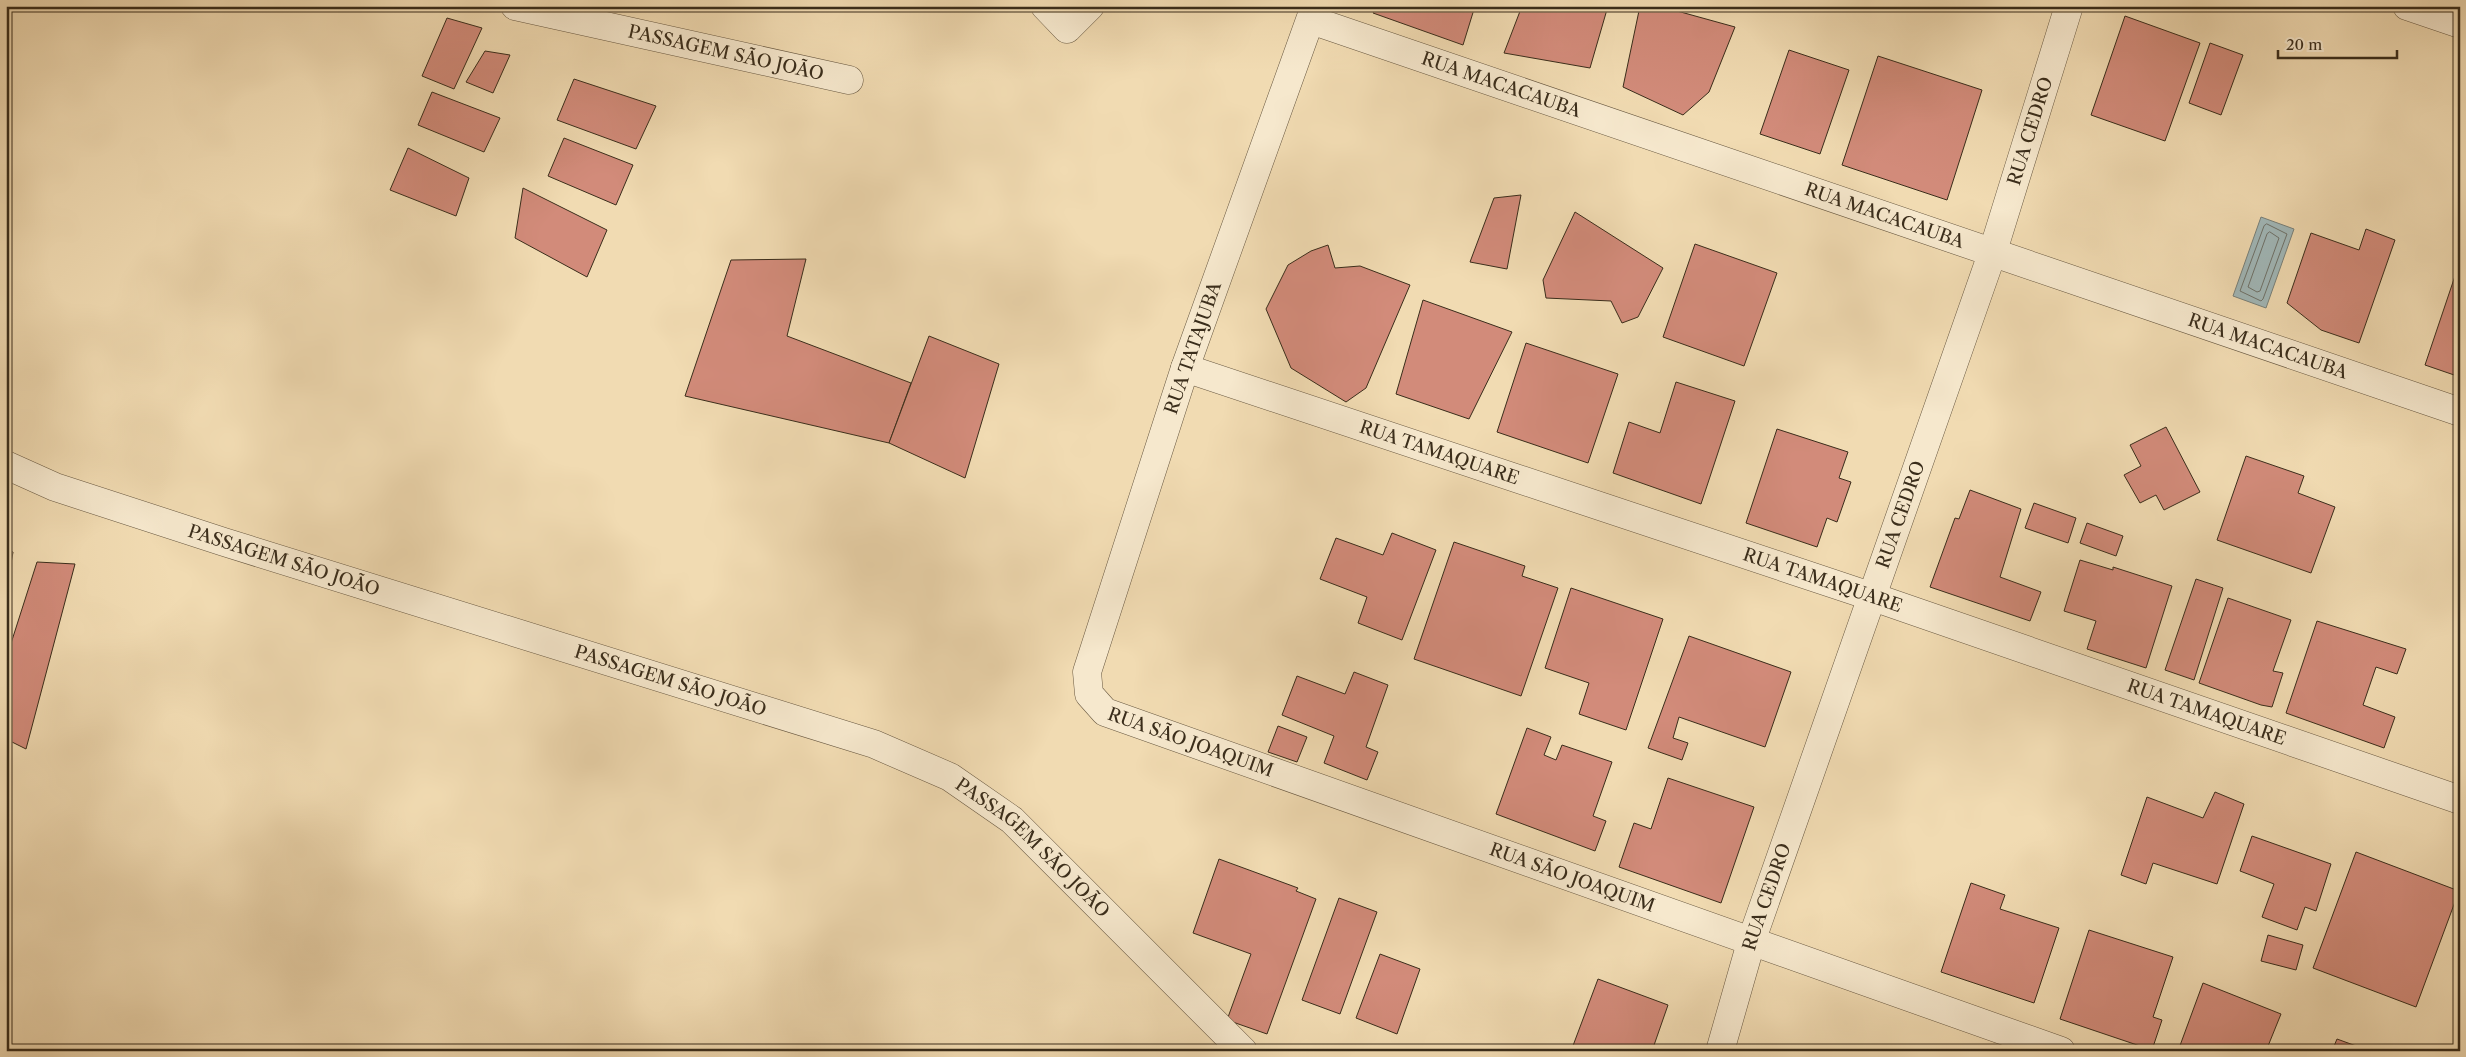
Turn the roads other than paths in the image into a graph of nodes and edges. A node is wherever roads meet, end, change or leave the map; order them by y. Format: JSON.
{"nodes":[{"id":1,"x":515,"y":6,"type":"edge"},
{"id":2,"x":1045,"y":6,"type":"edge"},
{"id":3,"x":1090,"y":6,"type":"edge"},
{"id":4,"x":2069,"y":6,"type":"edge"},
{"id":5,"x":2407,"y":6,"type":"edge"},
{"id":6,"x":1313,"y":13,"type":"edge"},
{"id":7,"x":2460,"y":24,"type":"edge"},
{"id":8,"x":849,"y":80,"type":"dead end"},
{"id":9,"x":1993,"y":251,"type":"junction"},
{"id":10,"x":1185,"y":368,"type":"junction"},
{"id":11,"x":2460,"y":412,"type":"edge"},
{"id":12,"x":6,"y":465,"type":"edge"},
{"id":13,"x":1873,"y":597,"type":"junction"},
{"id":14,"x":1089,"y":694,"type":"joint"},
{"id":15,"x":2460,"y":800,"type":"edge"},
{"id":16,"x":1752,"y":939,"type":"junction"},
{"id":17,"x":1242,"y":1051,"type":"edge"},
{"id":18,"x":1720,"y":1051,"type":"edge"},
{"id":19,"x":2061,"y":1051,"type":"edge"}],
"edges":[{"from":1,"to":8,"type":"street","name":"PASSAGEM SÃO JOÃO"},
{"from":2,"to":3,"type":"street"},
{"from":4,"to":9,"type":"street","name":"RUA CEDRO"},
{"from":5,"to":7,"type":"street"},
{"from":6,"to":9,"type":"street","name":"RUA MACACAUBA"},
{"from":6,"to":10,"type":"street","name":"RUA TATAJUBA"},
{"from":9,"to":11,"type":"street","name":"RUA MACACAUBA"},
{"from":9,"to":13,"type":"street","name":"RUA CEDRO"},
{"from":10,"to":13,"type":"street","name":"RUA TAMAQUARE"},
{"from":10,"to":14,"type":"street","name":"RUA TATAJUBA"},
{"from":12,"to":17,"type":"street","name":"PASSAGEM SÃO JOÃO"},
{"from":13,"to":15,"type":"street","name":"RUA TAMAQUARE"},
{"from":13,"to":16,"type":"street","name":"RUA CEDRO"},
{"from":14,"to":16,"type":"street","name":"RUA SÃO JOAQUIM"},
{"from":16,"to":18,"type":"street","name":"RUA CEDRO"},
{"from":16,"to":19,"type":"street","name":"RUA SÃO JOAQUIM"}]}
